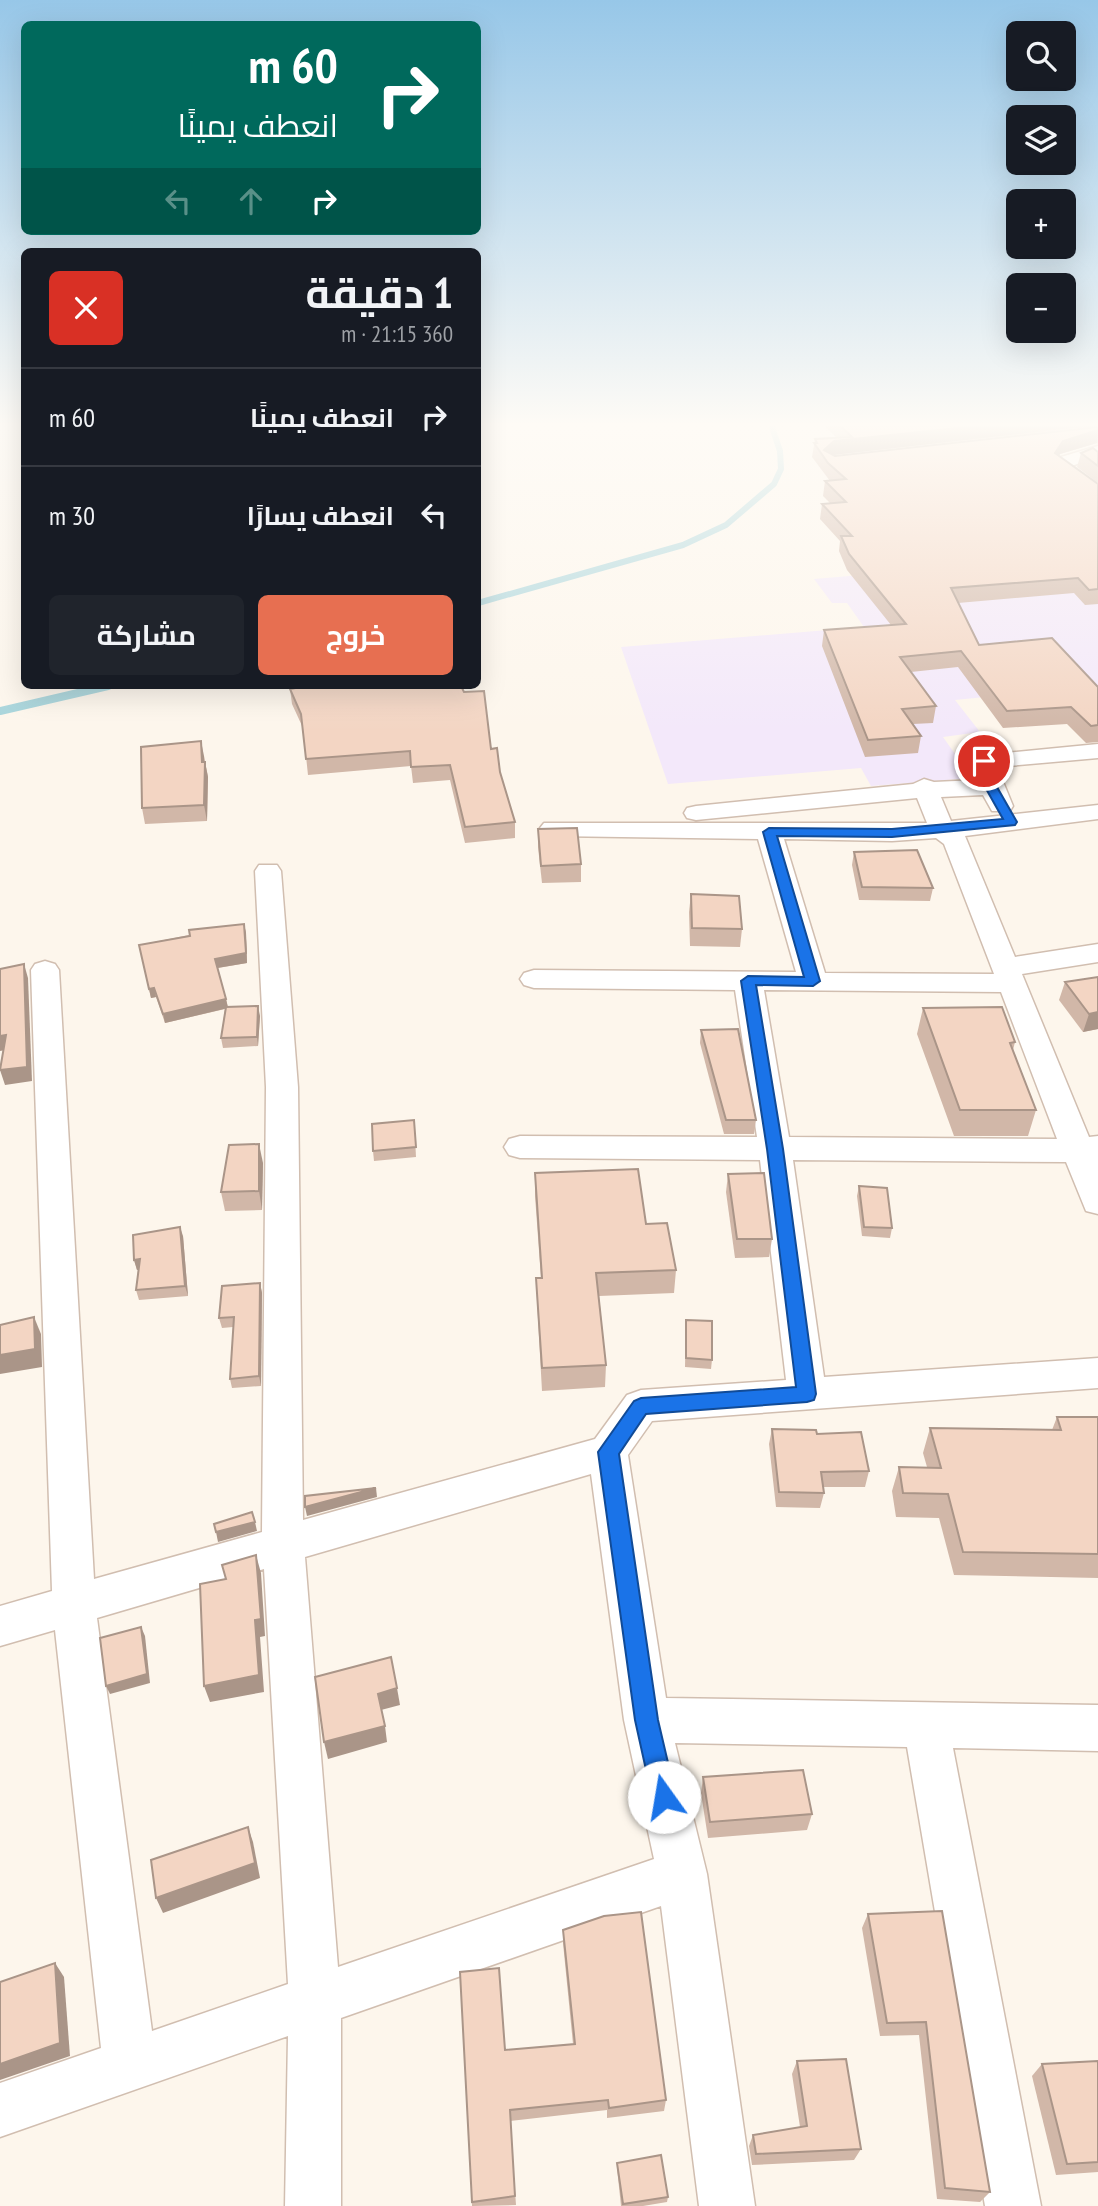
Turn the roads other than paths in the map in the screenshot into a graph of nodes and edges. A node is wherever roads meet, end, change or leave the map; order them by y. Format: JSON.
{"nodes":[{"id":1,"x":1098,"y":751,"type":"edge"},
{"id":2,"x":991,"y":787,"type":"junction"},
{"id":3,"x":925,"y":788,"type":"junction"},
{"id":4,"x":1098,"y":812,"type":"edge"},
{"id":5,"x":1011,"y":822,"type":"junction"},
{"id":6,"x":594,"y":826,"type":"junction"},
{"id":7,"x":553,"y":828,"type":"edge"},
{"id":8,"x":943,"y":831,"type":"junction"},
{"id":9,"x":769,"y":832,"type":"junction"},
{"id":10,"x":268,"y":871,"type":"dead end"},
{"id":11,"x":1098,"y":953,"type":"edge"},
{"id":12,"x":45,"y":970,"type":"dead end"},
{"id":13,"x":1007,"y":975,"type":"junction"},
{"id":14,"x":534,"y":979,"type":"dead end"},
{"id":15,"x":748,"y":981,"type":"junction"},
{"id":16,"x":813,"y":981,"type":"junction"},
{"id":17,"x":520,"y":1147,"type":"dead end"},
{"id":18,"x":775,"y":1149,"type":"junction"},
{"id":19,"x":1088,"y":1149,"type":"edge"},
{"id":20,"x":1098,"y":1202,"type":"edge"},
{"id":21,"x":1098,"y":1373,"type":"edge"},
{"id":22,"x":807,"y":1394,"type":"junction"},
{"id":23,"x":608,"y":1452,"type":"junction"},
{"id":24,"x":283,"y":1545,"type":"junction"},
{"id":25,"x":74,"y":1605,"type":"junction"},
{"id":26,"x":0,"y":1626,"type":"edge"},
{"id":27,"x":647,"y":1720,"type":"junction"},
{"id":28,"x":926,"y":1726,"type":"junction"},
{"id":29,"x":1098,"y":1728,"type":"edge"},
{"id":30,"x":682,"y":1874,"type":"junction"},
{"id":31,"x":315,"y":2004,"type":"junction"},
{"id":32,"x":130,"y":2065,"type":"junction"},
{"id":33,"x":0,"y":2110,"type":"edge"},
{"id":34,"x":313,"y":2206,"type":"edge"},
{"id":35,"x":727,"y":2206,"type":"edge"},
{"id":36,"x":1013,"y":2206,"type":"edge"}],
"edges":[{"from":1,"to":2,"type":"street"},
{"from":2,"to":3,"type":"street"},
{"from":2,"to":5,"type":"street"},
{"from":3,"to":6,"type":"street"},
{"from":3,"to":8,"type":"street"},
{"from":4,"to":5,"type":"street"},
{"from":5,"to":8,"type":"street"},
{"from":6,"to":7,"type":"street"},
{"from":6,"to":9,"type":"street"},
{"from":8,"to":9,"type":"street"},
{"from":8,"to":13,"type":"street"},
{"from":9,"to":16,"type":"street"},
{"from":10,"to":24,"type":"street"},
{"from":11,"to":13,"type":"street"},
{"from":12,"to":25,"type":"street"},
{"from":13,"to":16,"type":"street"},
{"from":13,"to":19,"type":"street"},
{"from":14,"to":15,"type":"street"},
{"from":15,"to":16,"type":"street"},
{"from":15,"to":18,"type":"street"},
{"from":17,"to":18,"type":"street"},
{"from":18,"to":19,"type":"street"},
{"from":18,"to":22,"type":"street"},
{"from":19,"to":20,"type":"street"},
{"from":21,"to":22,"type":"street"},
{"from":22,"to":23,"type":"street"},
{"from":23,"to":24,"type":"street"},
{"from":23,"to":27,"type":"street"},
{"from":24,"to":25,"type":"street"},
{"from":24,"to":31,"type":"street"},
{"from":25,"to":26,"type":"street"},
{"from":25,"to":32,"type":"street"},
{"from":27,"to":28,"type":"street"},
{"from":27,"to":30,"type":"street"},
{"from":28,"to":29,"type":"street"},
{"from":28,"to":36,"type":"street"},
{"from":30,"to":31,"type":"street"},
{"from":30,"to":35,"type":"street"},
{"from":31,"to":32,"type":"street"},
{"from":31,"to":34,"type":"street"},
{"from":32,"to":33,"type":"street"}]}
